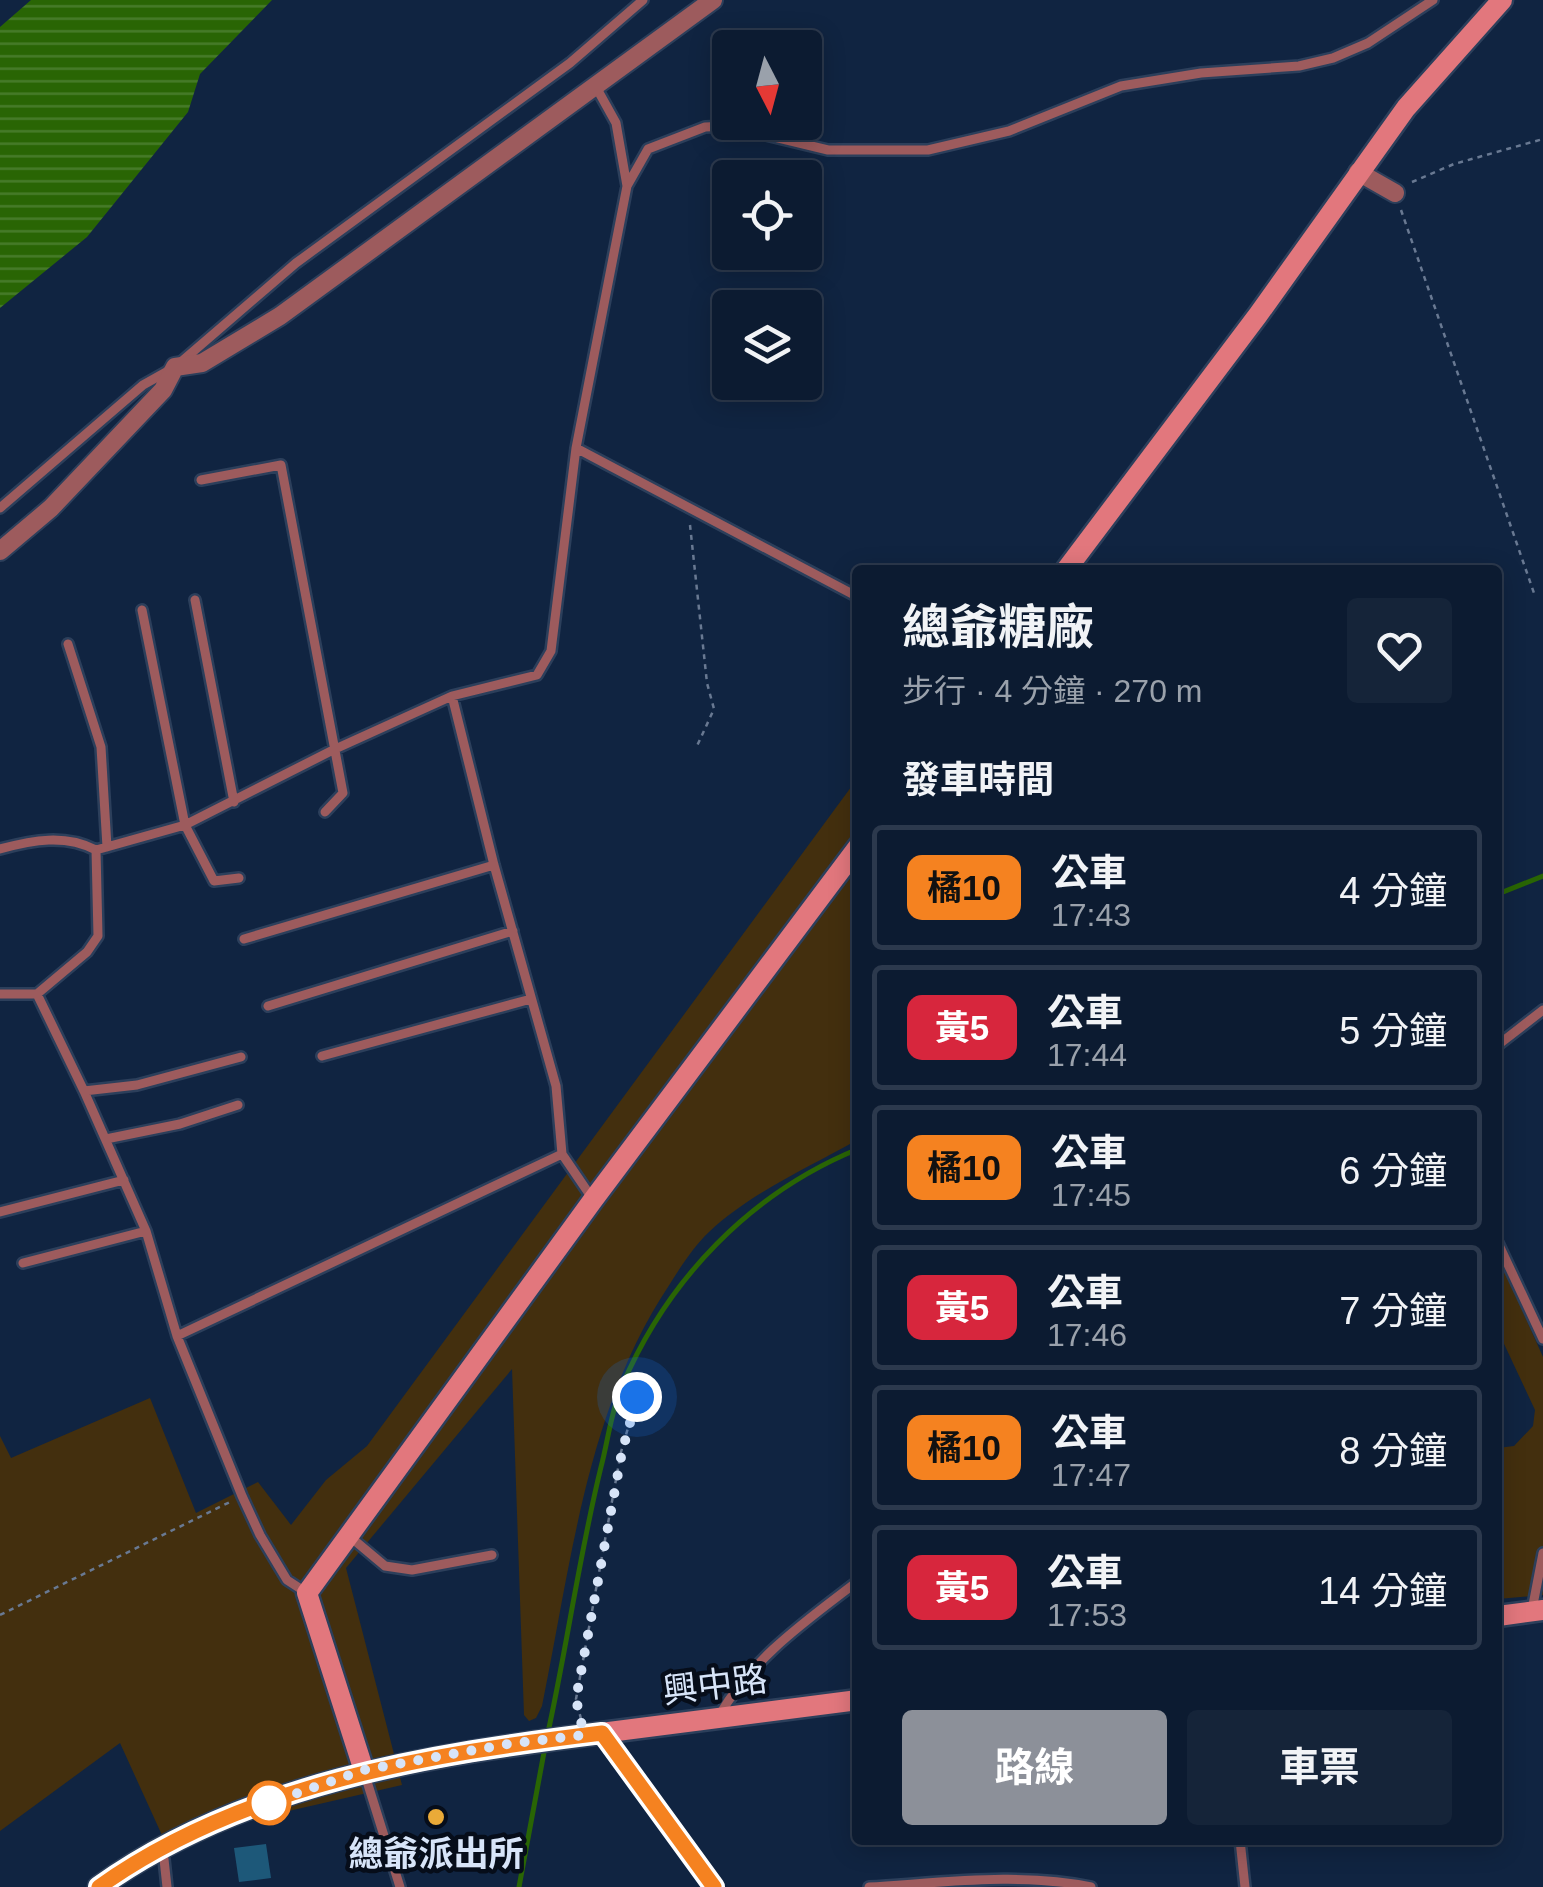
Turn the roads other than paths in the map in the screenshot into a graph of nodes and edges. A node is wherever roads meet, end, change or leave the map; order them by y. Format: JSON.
{"nodes":[{"id":1,"x":644,"y":0,"type":"edge"},
{"id":2,"x":713,"y":0,"type":"edge"},
{"id":3,"x":1433,"y":0,"type":"edge"},
{"id":4,"x":1502,"y":0,"type":"edge"},
{"id":5,"x":596,"y":87,"type":"junction"},
{"id":6,"x":1358,"y":172,"type":"junction"},
{"id":7,"x":627,"y":186,"type":"junction"},
{"id":8,"x":1395,"y":193,"type":"road end"},
{"id":9,"x":175,"y":367,"type":"junction"},
{"id":10,"x":576,"y":448,"type":"junction"},
{"id":11,"x":201,"y":480,"type":"dead end"},
{"id":12,"x":0,"y":508,"type":"edge"},
{"id":13,"x":0,"y":551,"type":"edge"},
{"id":14,"x":1070,"y":565,"type":"edge"},
{"id":15,"x":852,"y":594,"type":"edge"},
{"id":16,"x":196,"y":600,"type":"dead end"},
{"id":17,"x":142,"y":610,"type":"dead end"},
{"id":18,"x":68,"y":644,"type":"dead end"},
{"id":19,"x":452,"y":696,"type":"junction"},
{"id":20,"x":334,"y":750,"type":"junction"},
{"id":21,"x":234,"y":802,"type":"junction"},
{"id":22,"x":325,"y":812,"type":"dead end"},
{"id":23,"x":185,"y":825,"type":"junction"},
{"id":24,"x":107,"y":847,"type":"junction"},
{"id":25,"x":0,"y":849,"type":"edge"},
{"id":26,"x":96,"y":850,"type":"junction"},
{"id":27,"x":852,"y":855,"type":"edge"},
{"id":28,"x":494,"y":866,"type":"junction"},
{"id":29,"x":239,"y":878,"type":"dead end"},
{"id":30,"x":513,"y":931,"type":"junction"},
{"id":31,"x":244,"y":939,"type":"dead end"},
{"id":32,"x":0,"y":994,"type":"edge"},
{"id":33,"x":37,"y":994,"type":"junction"},
{"id":34,"x":531,"y":1000,"type":"junction"},
{"id":35,"x":268,"y":1006,"type":"dead end"},
{"id":36,"x":1543,"y":1010,"type":"edge"},
{"id":37,"x":1502,"y":1042,"type":"edge"},
{"id":38,"x":322,"y":1056,"type":"dead end"},
{"id":39,"x":241,"y":1058,"type":"dead end"},
{"id":40,"x":84,"y":1090,"type":"junction"},
{"id":41,"x":238,"y":1104,"type":"dead end"},
{"id":42,"x":106,"y":1139,"type":"junction"},
{"id":43,"x":562,"y":1154,"type":"junction"},
{"id":44,"x":124,"y":1180,"type":"junction"},
{"id":45,"x":593,"y":1200,"type":"junction"},
{"id":46,"x":0,"y":1212,"type":"edge"},
{"id":47,"x":146,"y":1231,"type":"junction"},
{"id":48,"x":1502,"y":1252,"type":"edge"},
{"id":49,"x":23,"y":1263,"type":"dead end"},
{"id":50,"x":178,"y":1336,"type":"junction"},
{"id":51,"x":1543,"y":1339,"type":"edge"},
{"id":52,"x":348,"y":1534,"type":"junction"},
{"id":53,"x":1543,"y":1554,"type":"edge"},
{"id":54,"x":492,"y":1555,"type":"dead end"},
{"id":55,"x":852,"y":1586,"type":"edge"},
{"id":56,"x":307,"y":1593,"type":"junction"},
{"id":57,"x":1537,"y":1611,"type":"edge"},
{"id":58,"x":1502,"y":1615,"type":"edge"},
{"id":59,"x":852,"y":1701,"type":"edge"},
{"id":60,"x":717,"y":1718,"type":"junction"},
{"id":61,"x":589,"y":1734,"type":"junction"},
{"id":62,"x":364,"y":1770,"type":"junction"},
{"id":63,"x":162,"y":1845,"type":"junction"},
{"id":64,"x":1241,"y":1845,"type":"edge"},
{"id":65,"x":99,"y":1887,"type":"edge"},
{"id":66,"x":167,"y":1887,"type":"edge"},
{"id":67,"x":400,"y":1887,"type":"edge"},
{"id":68,"x":714,"y":1887,"type":"edge"},
{"id":69,"x":869,"y":1887,"type":"edge"},
{"id":70,"x":1091,"y":1887,"type":"edge"},
{"id":71,"x":1245,"y":1887,"type":"edge"}],
"edges":[{"from":1,"to":9,"type":"lane"},
{"from":2,"to":5,"type":"street"},
{"from":3,"to":7,"type":"lane"},
{"from":4,"to":6,"type":"street"},
{"from":5,"to":7,"type":"lane"},
{"from":5,"to":9,"type":"street"},
{"from":6,"to":8,"type":"street"},
{"from":6,"to":14,"type":"street"},
{"from":7,"to":10,"type":"lane"},
{"from":9,"to":12,"type":"lane"},
{"from":9,"to":13,"type":"street"},
{"from":10,"to":15,"type":"lane"},
{"from":10,"to":19,"type":"lane"},
{"from":11,"to":20,"type":"lane"},
{"from":16,"to":21,"type":"lane"},
{"from":17,"to":23,"type":"lane"},
{"from":18,"to":24,"type":"lane"},
{"from":19,"to":20,"type":"lane"},
{"from":19,"to":28,"type":"lane"},
{"from":20,"to":21,"type":"lane"},
{"from":20,"to":22,"type":"lane"},
{"from":21,"to":23,"type":"lane"},
{"from":23,"to":24,"type":"lane"},
{"from":23,"to":29,"type":"lane"},
{"from":24,"to":26,"type":"lane"},
{"from":25,"to":26,"type":"lane"},
{"from":26,"to":33,"type":"lane"},
{"from":27,"to":45,"type":"street"},
{"from":28,"to":30,"type":"lane"},
{"from":28,"to":31,"type":"lane"},
{"from":30,"to":34,"type":"lane"},
{"from":30,"to":35,"type":"lane"},
{"from":32,"to":33,"type":"lane"},
{"from":33,"to":40,"type":"lane"},
{"from":34,"to":38,"type":"lane"},
{"from":34,"to":43,"type":"lane"},
{"from":36,"to":37,"type":"lane"},
{"from":39,"to":40,"type":"lane"},
{"from":40,"to":42,"type":"lane"},
{"from":41,"to":42,"type":"lane"},
{"from":42,"to":44,"type":"lane"},
{"from":43,"to":45,"type":"lane"},
{"from":43,"to":50,"type":"lane"},
{"from":44,"to":46,"type":"lane"},
{"from":44,"to":47,"type":"lane"},
{"from":45,"to":52,"type":"street"},
{"from":47,"to":49,"type":"lane"},
{"from":47,"to":50,"type":"lane"},
{"from":48,"to":51,"type":"lane"},
{"from":50,"to":56,"type":"lane"},
{"from":52,"to":54,"type":"lane"},
{"from":52,"to":56,"type":"street"},
{"from":53,"to":57,"type":"lane"},
{"from":55,"to":60,"type":"lane"},
{"from":56,"to":62,"type":"street"},
{"from":57,"to":58,"type":"street"},
{"from":59,"to":60,"type":"street","name":"興中路"},
{"from":60,"to":61,"type":"street","name":"興中路"},
{"from":61,"to":62,"type":"street","name":"興中路"},
{"from":61,"to":68,"type":"lane"},
{"from":62,"to":63,"type":"street","name":"興中路"},
{"from":62,"to":67,"type":"lane"},
{"from":63,"to":65,"type":"street","name":"興中路"},
{"from":63,"to":66,"type":"lane"},
{"from":64,"to":71,"type":"lane"},
{"from":69,"to":70,"type":"lane"}]}
